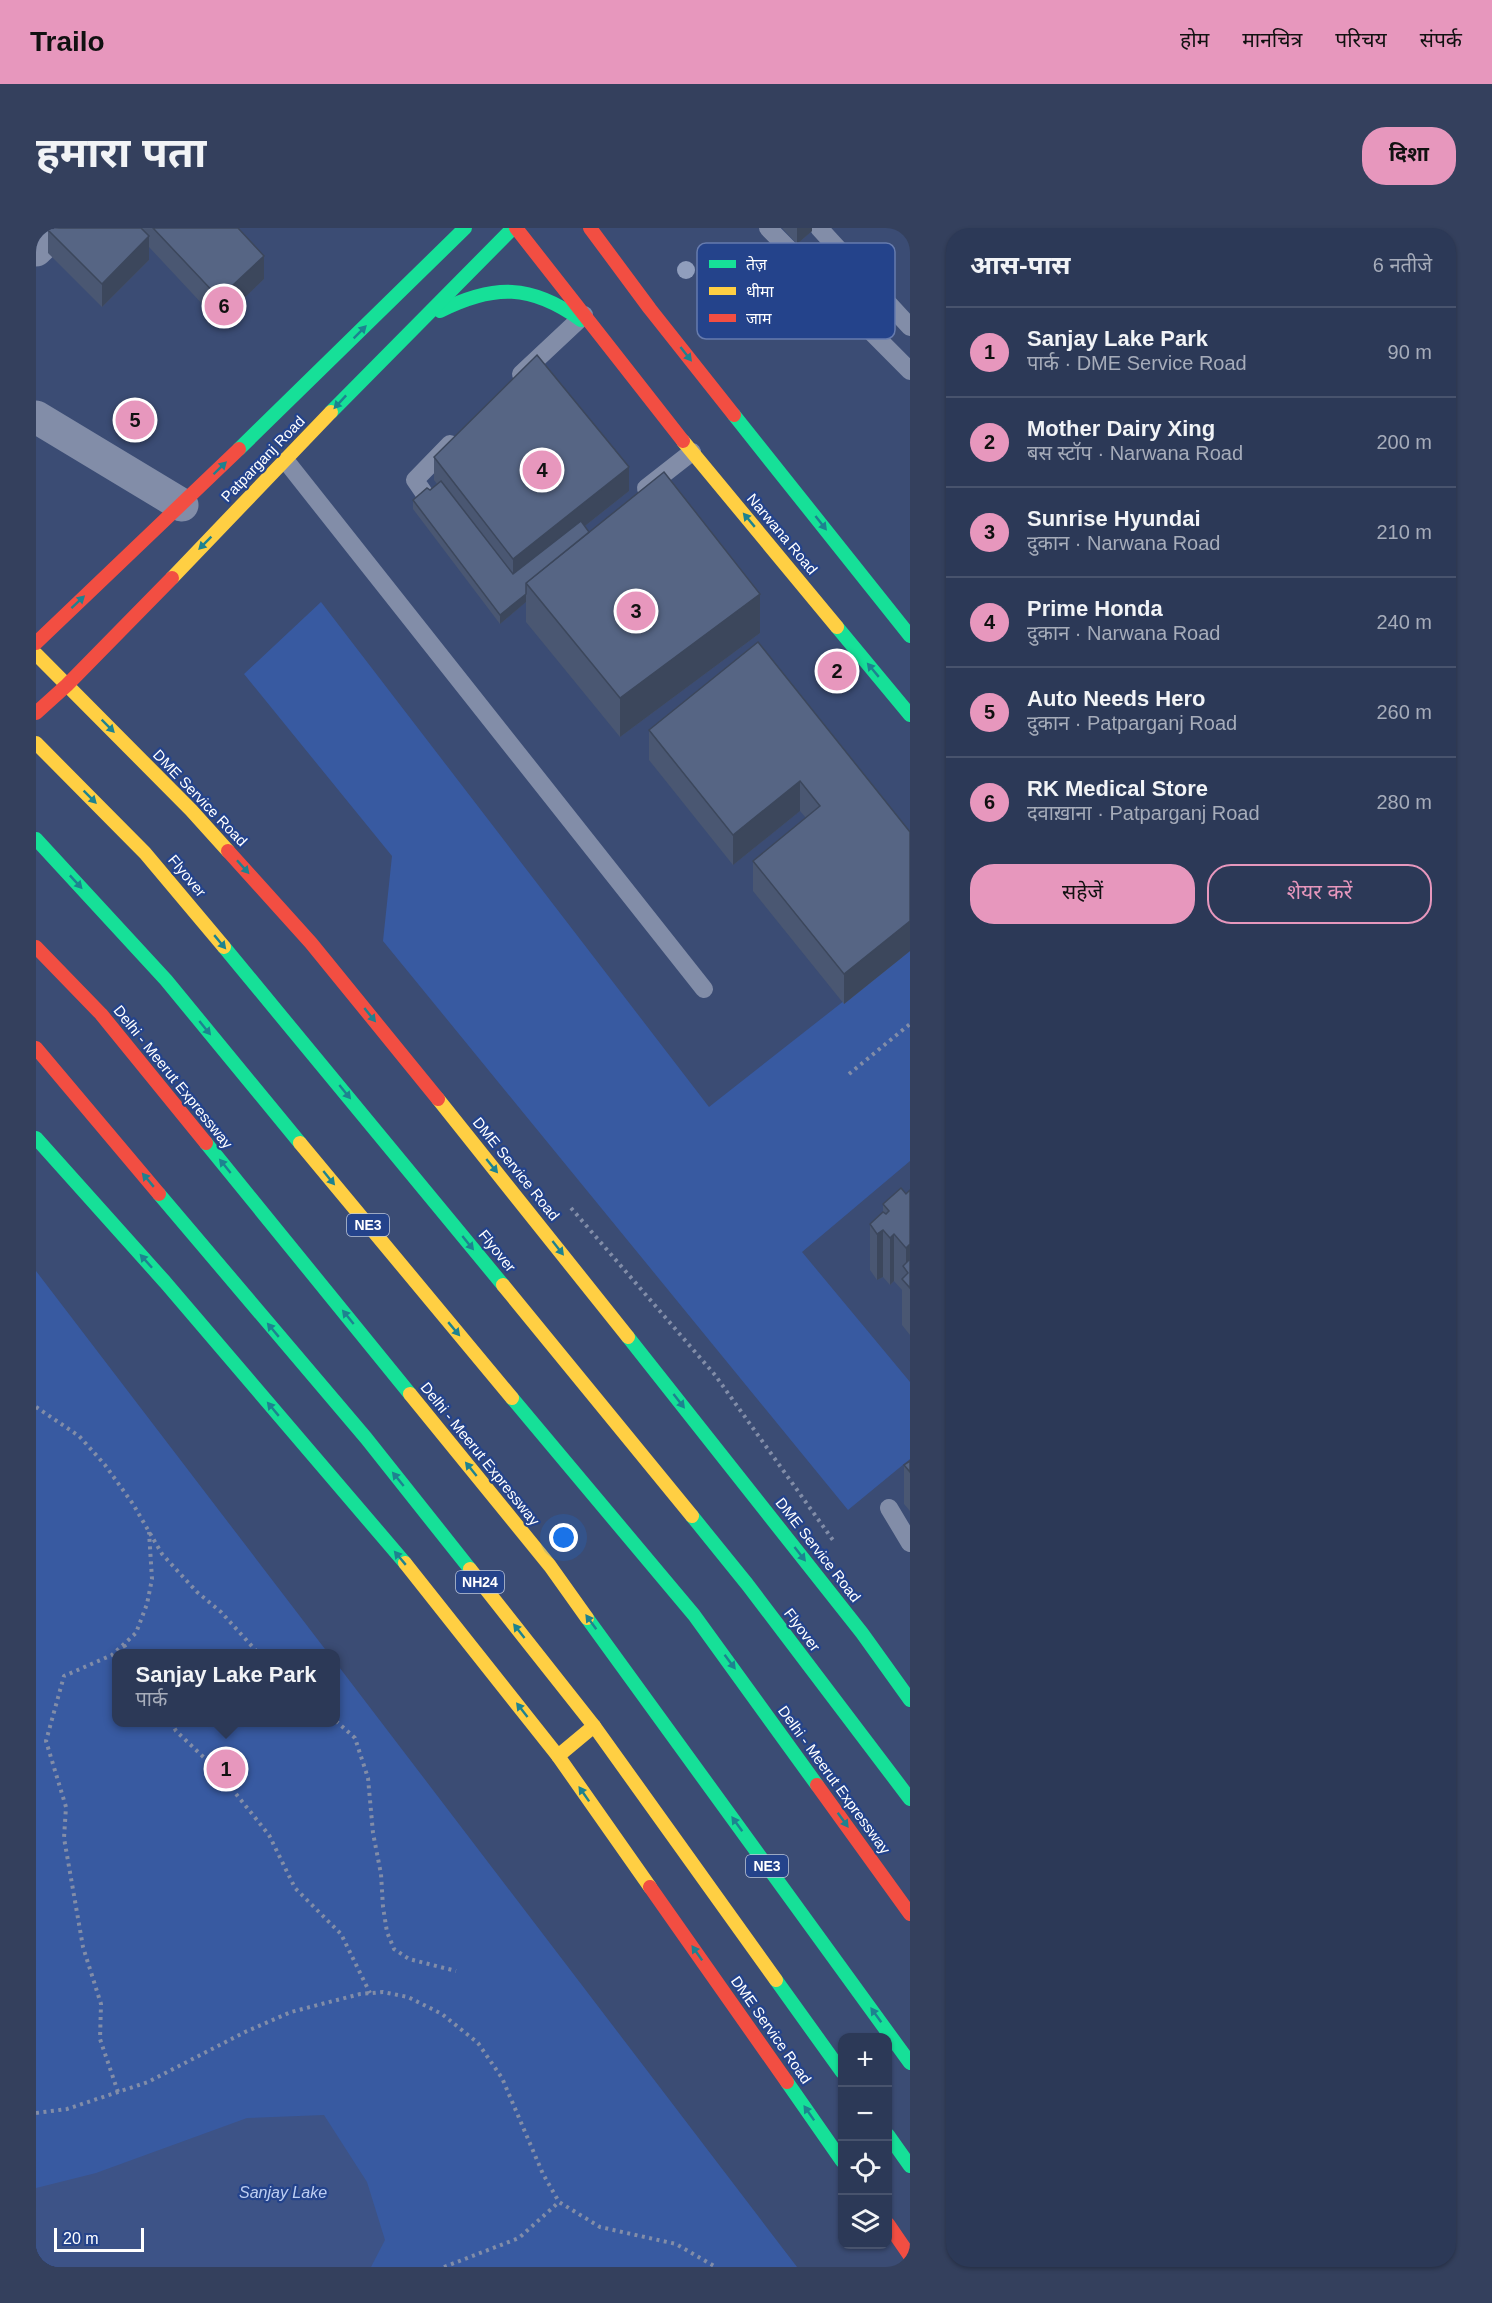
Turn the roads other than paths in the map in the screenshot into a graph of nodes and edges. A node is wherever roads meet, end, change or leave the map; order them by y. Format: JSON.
{"nodes":[{"id":1,"x":59,"y":228,"type":"edge"},
{"id":2,"x":465,"y":228,"type":"edge"},
{"id":3,"x":515,"y":228,"type":"edge"},
{"id":4,"x":590,"y":228,"type":"edge"},
{"id":5,"x":768,"y":228,"type":"edge"},
{"id":6,"x":819,"y":228,"type":"edge"},
{"id":7,"x":783,"y":243,"type":"edge"},
{"id":8,"x":833,"y":243,"type":"edge"},
{"id":9,"x":622,"y":249,"type":"dead end"},
{"id":10,"x":36,"y":250,"type":"edge"},
{"id":11,"x":650,"y":309,"type":"junction"},
{"id":12,"x":895,"y":311,"type":"edge"},
{"id":13,"x":582,"y":316,"type":"junction"},
{"id":14,"x":426,"y":317,"type":"junction"},
{"id":15,"x":910,"y":327,"type":"edge"},
{"id":16,"x":878,"y":339,"type":"edge"},
{"id":17,"x":910,"y":371,"type":"edge"},
{"id":18,"x":505,"y":389,"type":"edge"},
{"id":19,"x":36,"y":417,"type":"edge"},
{"id":20,"x":464,"y":430,"type":"edge"},
{"id":21,"x":692,"y":452,"type":"junction"},
{"id":22,"x":286,"y":461,"type":"junction"},
{"id":23,"x":634,"y":498,"type":"edge"},
{"id":24,"x":182,"y":505,"type":"junction"},
{"id":25,"x":448,"y":527,"type":"edge"},
{"id":26,"x":910,"y":636,"type":"edge"},
{"id":27,"x":36,"y":643,"type":"edge"},
{"id":28,"x":36,"y":654,"type":"edge"},
{"id":29,"x":67,"y":685,"type":"junction"},
{"id":30,"x":36,"y":712,"type":"edge"},
{"id":31,"x":910,"y":715,"type":"edge"},
{"id":32,"x":36,"y":743,"type":"edge"},
{"id":33,"x":36,"y":839,"type":"edge"},
{"id":34,"x":36,"y":947,"type":"edge"},
{"id":35,"x":704,"y":989,"type":"dead end"},
{"id":36,"x":36,"y":1048,"type":"edge"},
{"id":37,"x":36,"y":1138,"type":"edge"},
{"id":38,"x":889,"y":1508,"type":"dead end"},
{"id":39,"x":910,"y":1543,"type":"edge"},
{"id":40,"x":910,"y":1700,"type":"edge"},
{"id":41,"x":594,"y":1726,"type":"junction"},
{"id":42,"x":558,"y":1756,"type":"junction"},
{"id":43,"x":910,"y":1798,"type":"edge"},
{"id":44,"x":910,"y":1914,"type":"edge"},
{"id":45,"x":910,"y":2063,"type":"edge"},
{"id":46,"x":838,"y":2065,"type":"edge"},
{"id":47,"x":892,"y":2141,"type":"edge"},
{"id":48,"x":838,"y":2154,"type":"edge"},
{"id":49,"x":910,"y":2166,"type":"edge"},
{"id":50,"x":892,"y":2230,"type":"edge"},
{"id":51,"x":910,"y":2256,"type":"edge"}],
"edges":[{"from":1,"to":10,"type":"street"},
{"from":24,"to":2,"type":"main road","name":"Patparganj Road","one_way":true},
{"from":3,"to":13,"type":"main road"},
{"from":3,"to":14,"type":"main road","name":"Patparganj Road"},
{"from":4,"to":11,"type":"main road"},
{"from":5,"to":7,"type":"lane"},
{"from":6,"to":8,"type":"lane"},
{"from":9,"to":11,"type":"main road"},
{"from":11,"to":26,"type":"main road","one_way":true},
{"from":12,"to":15,"type":"lane"},
{"from":13,"to":14,"type":"main road"},
{"from":13,"to":18,"type":"lane"},
{"from":13,"to":21,"type":"main road","name":"Narwana Road"},
{"from":14,"to":22,"type":"main road","name":"Patparganj Road","one_way":true},
{"from":16,"to":17,"type":"lane"},
{"from":19,"to":24,"type":"street"},
{"from":20,"to":25,"type":"lane"},
{"from":21,"to":23,"type":"lane"},
{"from":31,"to":21,"type":"main road","name":"Narwana Road","one_way":true},
{"from":22,"to":29,"type":"main road","name":"Patparganj Road","one_way":true},
{"from":22,"to":35,"type":"lane"},
{"from":27,"to":24,"type":"main road","name":"Patparganj Road","one_way":true},
{"from":28,"to":29,"type":"main road","name":"DME Service Road"},
{"from":29,"to":30,"type":"main road","name":"Patparganj Road"},
{"from":29,"to":40,"type":"main road","name":"DME Service Road","one_way":true},
{"from":32,"to":43,"type":"main road","name":"Flyover","one_way":true},
{"from":33,"to":44,"type":"main road","name":"Delhi - Meerut Expressway","number":"NE3","one_way":true},
{"from":45,"to":34,"type":"main road","name":"Delhi - Meerut Expressway","number":"NE3","one_way":true},
{"from":41,"to":36,"type":"main road","number":"NH24","one_way":true},
{"from":42,"to":37,"type":"main road","name":"DME Service Road","one_way":true},
{"from":38,"to":39,"type":"lane"},
{"from":41,"to":42,"type":"main road"},
{"from":41,"to":46,"type":"main road","number":"NH24"},
{"from":48,"to":42,"type":"main road","name":"DME Service Road","one_way":true},
{"from":47,"to":49,"type":"main road"},
{"from":50,"to":51,"type":"main road"}]}
